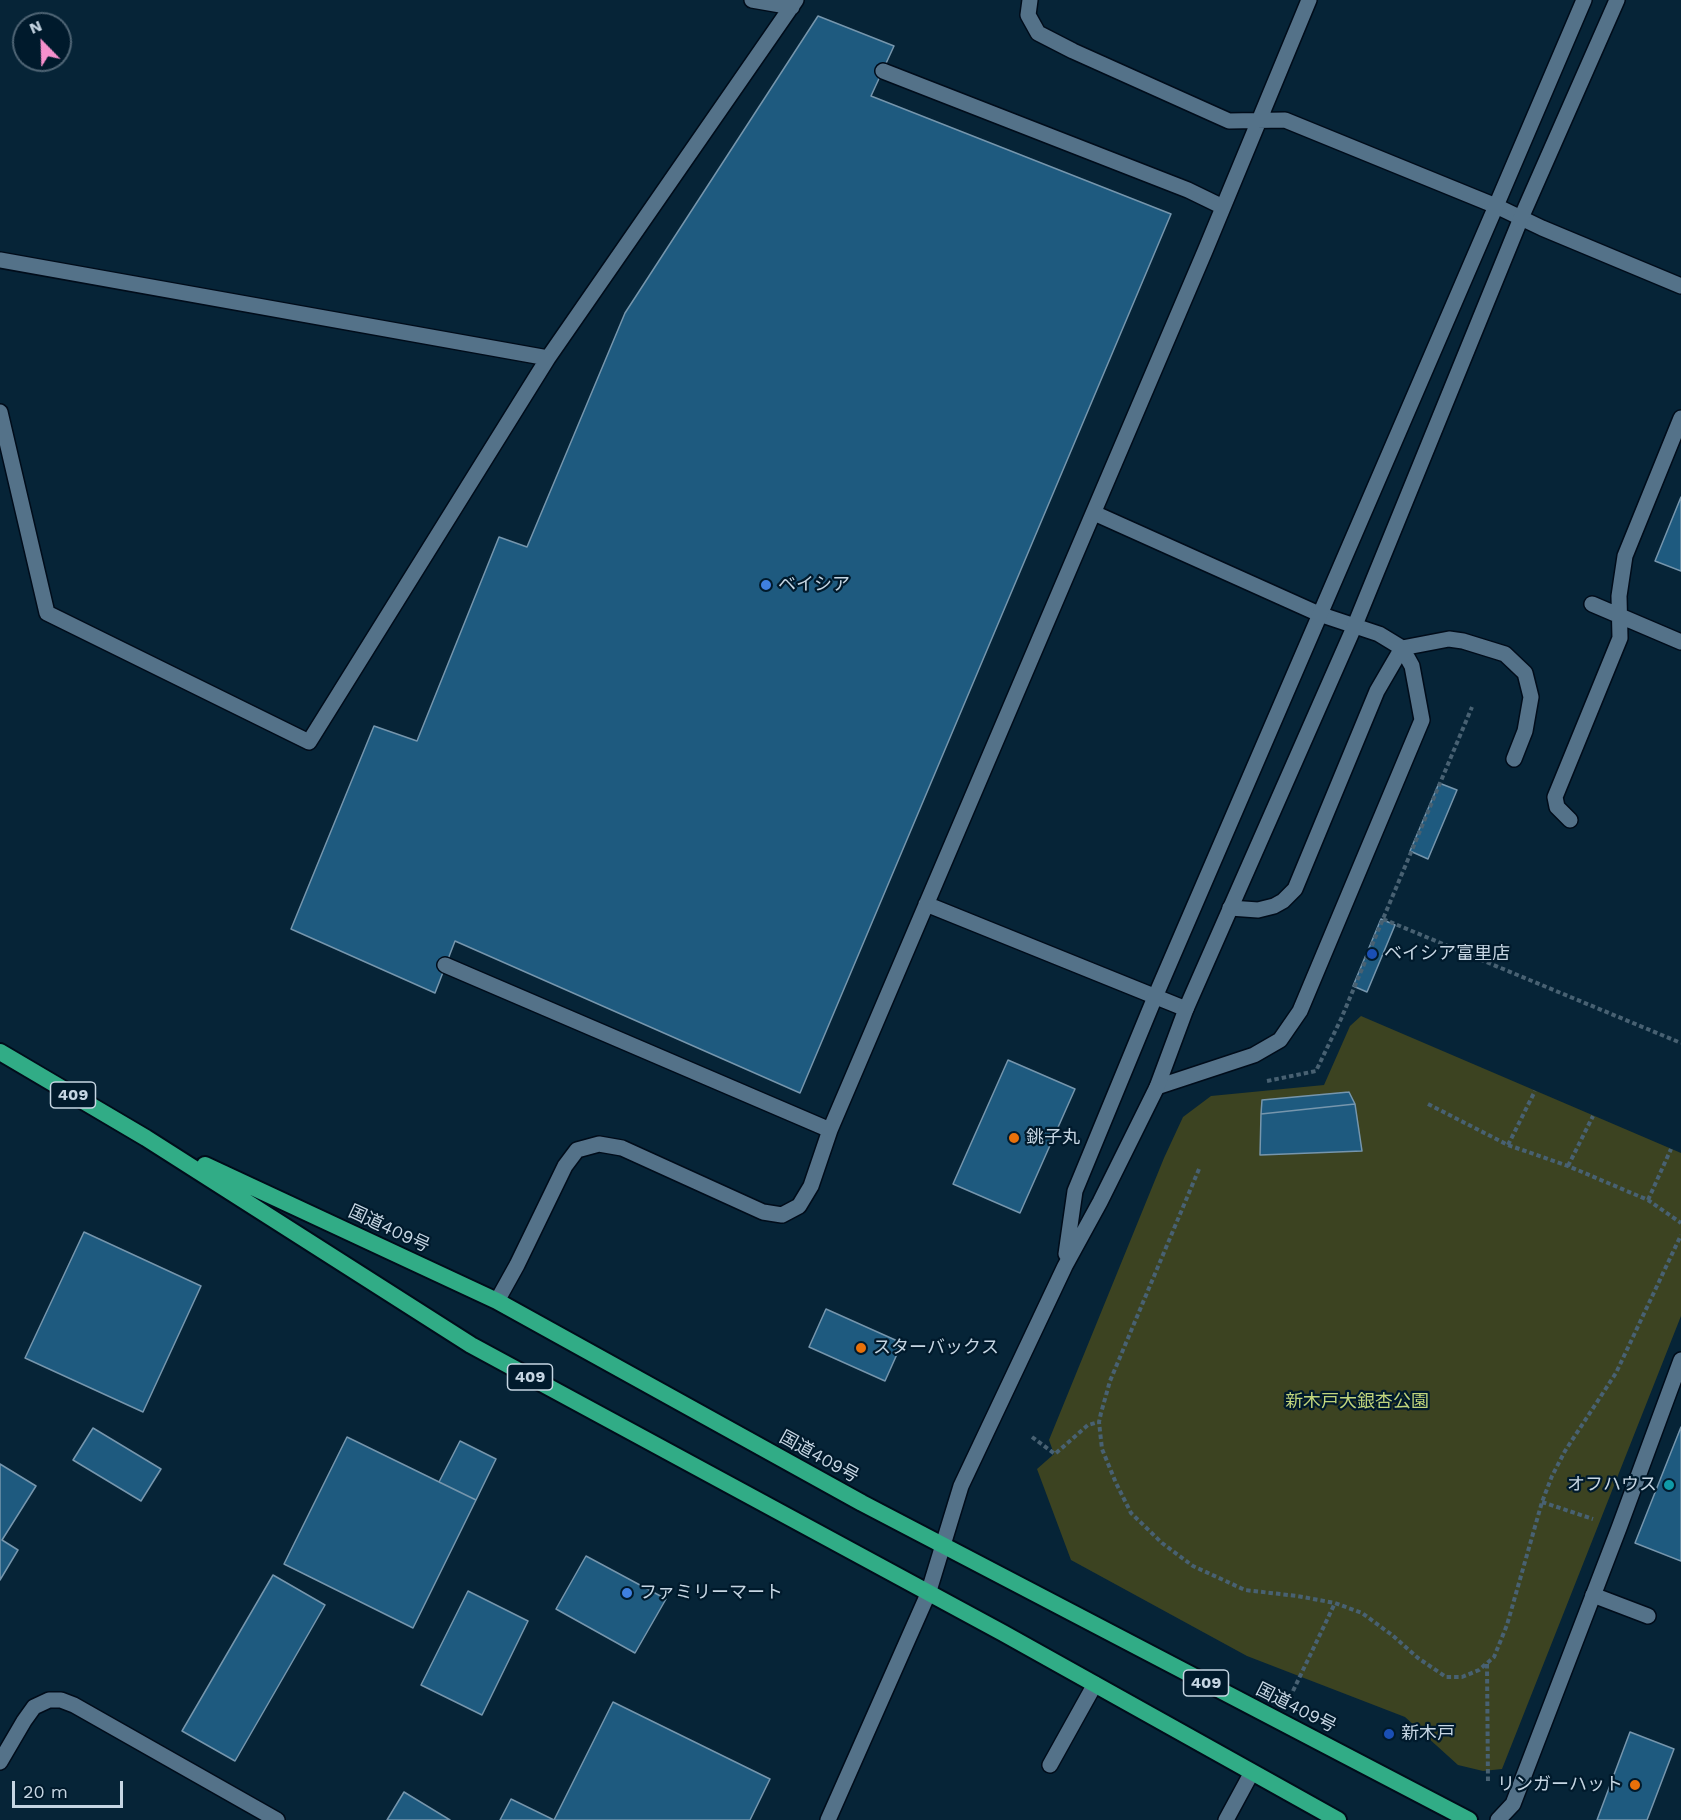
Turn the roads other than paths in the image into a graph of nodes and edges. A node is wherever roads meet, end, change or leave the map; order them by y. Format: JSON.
{"nodes":[{"id":1,"x":752,"y":0,"type":"edge"},
{"id":2,"x":1030,"y":0,"type":"edge"},
{"id":3,"x":1309,"y":0,"type":"edge"},
{"id":4,"x":1584,"y":0,"type":"edge"},
{"id":5,"x":1617,"y":0,"type":"edge"},
{"id":6,"x":794,"y":3,"type":"edge"},
{"id":7,"x":883,"y":71,"type":"dead end"},
{"id":8,"x":1259,"y":120,"type":"junction"},
{"id":9,"x":1496,"y":206,"type":"junction"},
{"id":10,"x":1223,"y":207,"type":"junction"},
{"id":11,"x":1521,"y":218,"type":"junction"},
{"id":12,"x":0,"y":260,"type":"edge"},
{"id":13,"x":1681,"y":286,"type":"edge"},
{"id":14,"x":549,"y":358,"type":"junction"},
{"id":15,"x":0,"y":412,"type":"edge"},
{"id":16,"x":1681,"y":418,"type":"edge"},
{"id":17,"x":1094,"y":513,"type":"junction"},
{"id":18,"x":1592,"y":604,"type":"dead end"},
{"id":19,"x":1319,"y":614,"type":"junction"},
{"id":20,"x":1619,"y":616,"type":"junction"},
{"id":21,"x":1355,"y":625,"type":"junction"},
{"id":22,"x":1681,"y":642,"type":"edge"},
{"id":23,"x":1402,"y":648,"type":"junction"},
{"id":24,"x":1514,"y":759,"type":"dead end"},
{"id":25,"x":1570,"y":820,"type":"dead end"},
{"id":26,"x":926,"y":904,"type":"junction"},
{"id":27,"x":1230,"y":908,"type":"junction"},
{"id":28,"x":445,"y":965,"type":"dead end"},
{"id":29,"x":1155,"y":997,"type":"junction"},
{"id":30,"x":1186,"y":1009,"type":"junction"},
{"id":31,"x":0,"y":1052,"type":"edge"},
{"id":32,"x":1157,"y":1087,"type":"junction"},
{"id":33,"x":830,"y":1130,"type":"junction"},
{"id":34,"x":146,"y":1138,"type":"junction"},
{"id":35,"x":1065,"y":1266,"type":"junction"},
{"id":36,"x":497,"y":1300,"type":"junction"},
{"id":37,"x":1681,"y":1360,"type":"edge"},
{"id":38,"x":942,"y":1546,"type":"junction"},
{"id":39,"x":928,"y":1594,"type":"junction"},
{"id":40,"x":1593,"y":1595,"type":"junction"},
{"id":41,"x":1648,"y":1616,"type":"dead end"},
{"id":42,"x":1095,"y":1684,"type":"junction"},
{"id":43,"x":0,"y":1762,"type":"edge"},
{"id":44,"x":1050,"y":1765,"type":"dead end"},
{"id":45,"x":1252,"y":1772,"type":"junction"},
{"id":46,"x":277,"y":1820,"type":"edge"},
{"id":47,"x":828,"y":1820,"type":"edge"},
{"id":48,"x":1227,"y":1820,"type":"edge"},
{"id":49,"x":1338,"y":1820,"type":"edge"},
{"id":50,"x":1469,"y":1820,"type":"edge"},
{"id":51,"x":1498,"y":1820,"type":"edge"}],
"edges":[{"from":1,"to":6,"type":"street"},
{"from":2,"to":8,"type":"street"},
{"from":3,"to":8,"type":"street"},
{"from":4,"to":9,"type":"street"},
{"from":5,"to":11,"type":"street"},
{"from":6,"to":14,"type":"street"},
{"from":7,"to":10,"type":"street"},
{"from":8,"to":9,"type":"street"},
{"from":8,"to":10,"type":"street"},
{"from":9,"to":11,"type":"street"},
{"from":9,"to":19,"type":"street"},
{"from":10,"to":17,"type":"street"},
{"from":11,"to":13,"type":"street"},
{"from":11,"to":21,"type":"street"},
{"from":12,"to":14,"type":"street"},
{"from":14,"to":15,"type":"street"},
{"from":16,"to":20,"type":"street"},
{"from":17,"to":19,"type":"street"},
{"from":17,"to":26,"type":"street"},
{"from":18,"to":20,"type":"street"},
{"from":19,"to":21,"type":"street"},
{"from":19,"to":29,"type":"street"},
{"from":20,"to":22,"type":"street"},
{"from":20,"to":25,"type":"street"},
{"from":21,"to":23,"type":"street"},
{"from":21,"to":27,"type":"street"},
{"from":23,"to":24,"type":"street"},
{"from":23,"to":27,"type":"street"},
{"from":23,"to":32,"type":"street"},
{"from":26,"to":29,"type":"street"},
{"from":26,"to":33,"type":"street"},
{"from":27,"to":30,"type":"street"},
{"from":28,"to":33,"type":"street"},
{"from":29,"to":30,"type":"street"},
{"from":29,"to":35,"type":"street"},
{"from":30,"to":32,"type":"street"},
{"from":31,"to":34,"type":"highway","name":"国道409号","number":"409"},
{"from":32,"to":35,"type":"street"},
{"from":33,"to":36,"type":"street"},
{"from":34,"to":36,"type":"highway","name":"国道409号","number":"409"},
{"from":34,"to":39,"type":"highway","name":"国道409号","number":"409"},
{"from":35,"to":38,"type":"street"},
{"from":36,"to":38,"type":"highway","name":"国道409号","number":"409"},
{"from":37,"to":40,"type":"street"},
{"from":38,"to":39,"type":"street"},
{"from":38,"to":50,"type":"highway","name":"国道409号","number":"409"},
{"from":39,"to":42,"type":"highway","name":"国道409号","number":"409"},
{"from":39,"to":47,"type":"street"},
{"from":40,"to":41,"type":"street"},
{"from":40,"to":51,"type":"street"},
{"from":42,"to":44,"type":"street"},
{"from":42,"to":45,"type":"highway","name":"国道409号","number":"409"},
{"from":43,"to":46,"type":"street"},
{"from":45,"to":48,"type":"street"},
{"from":45,"to":49,"type":"highway","name":"国道409号","number":"409"}]}
